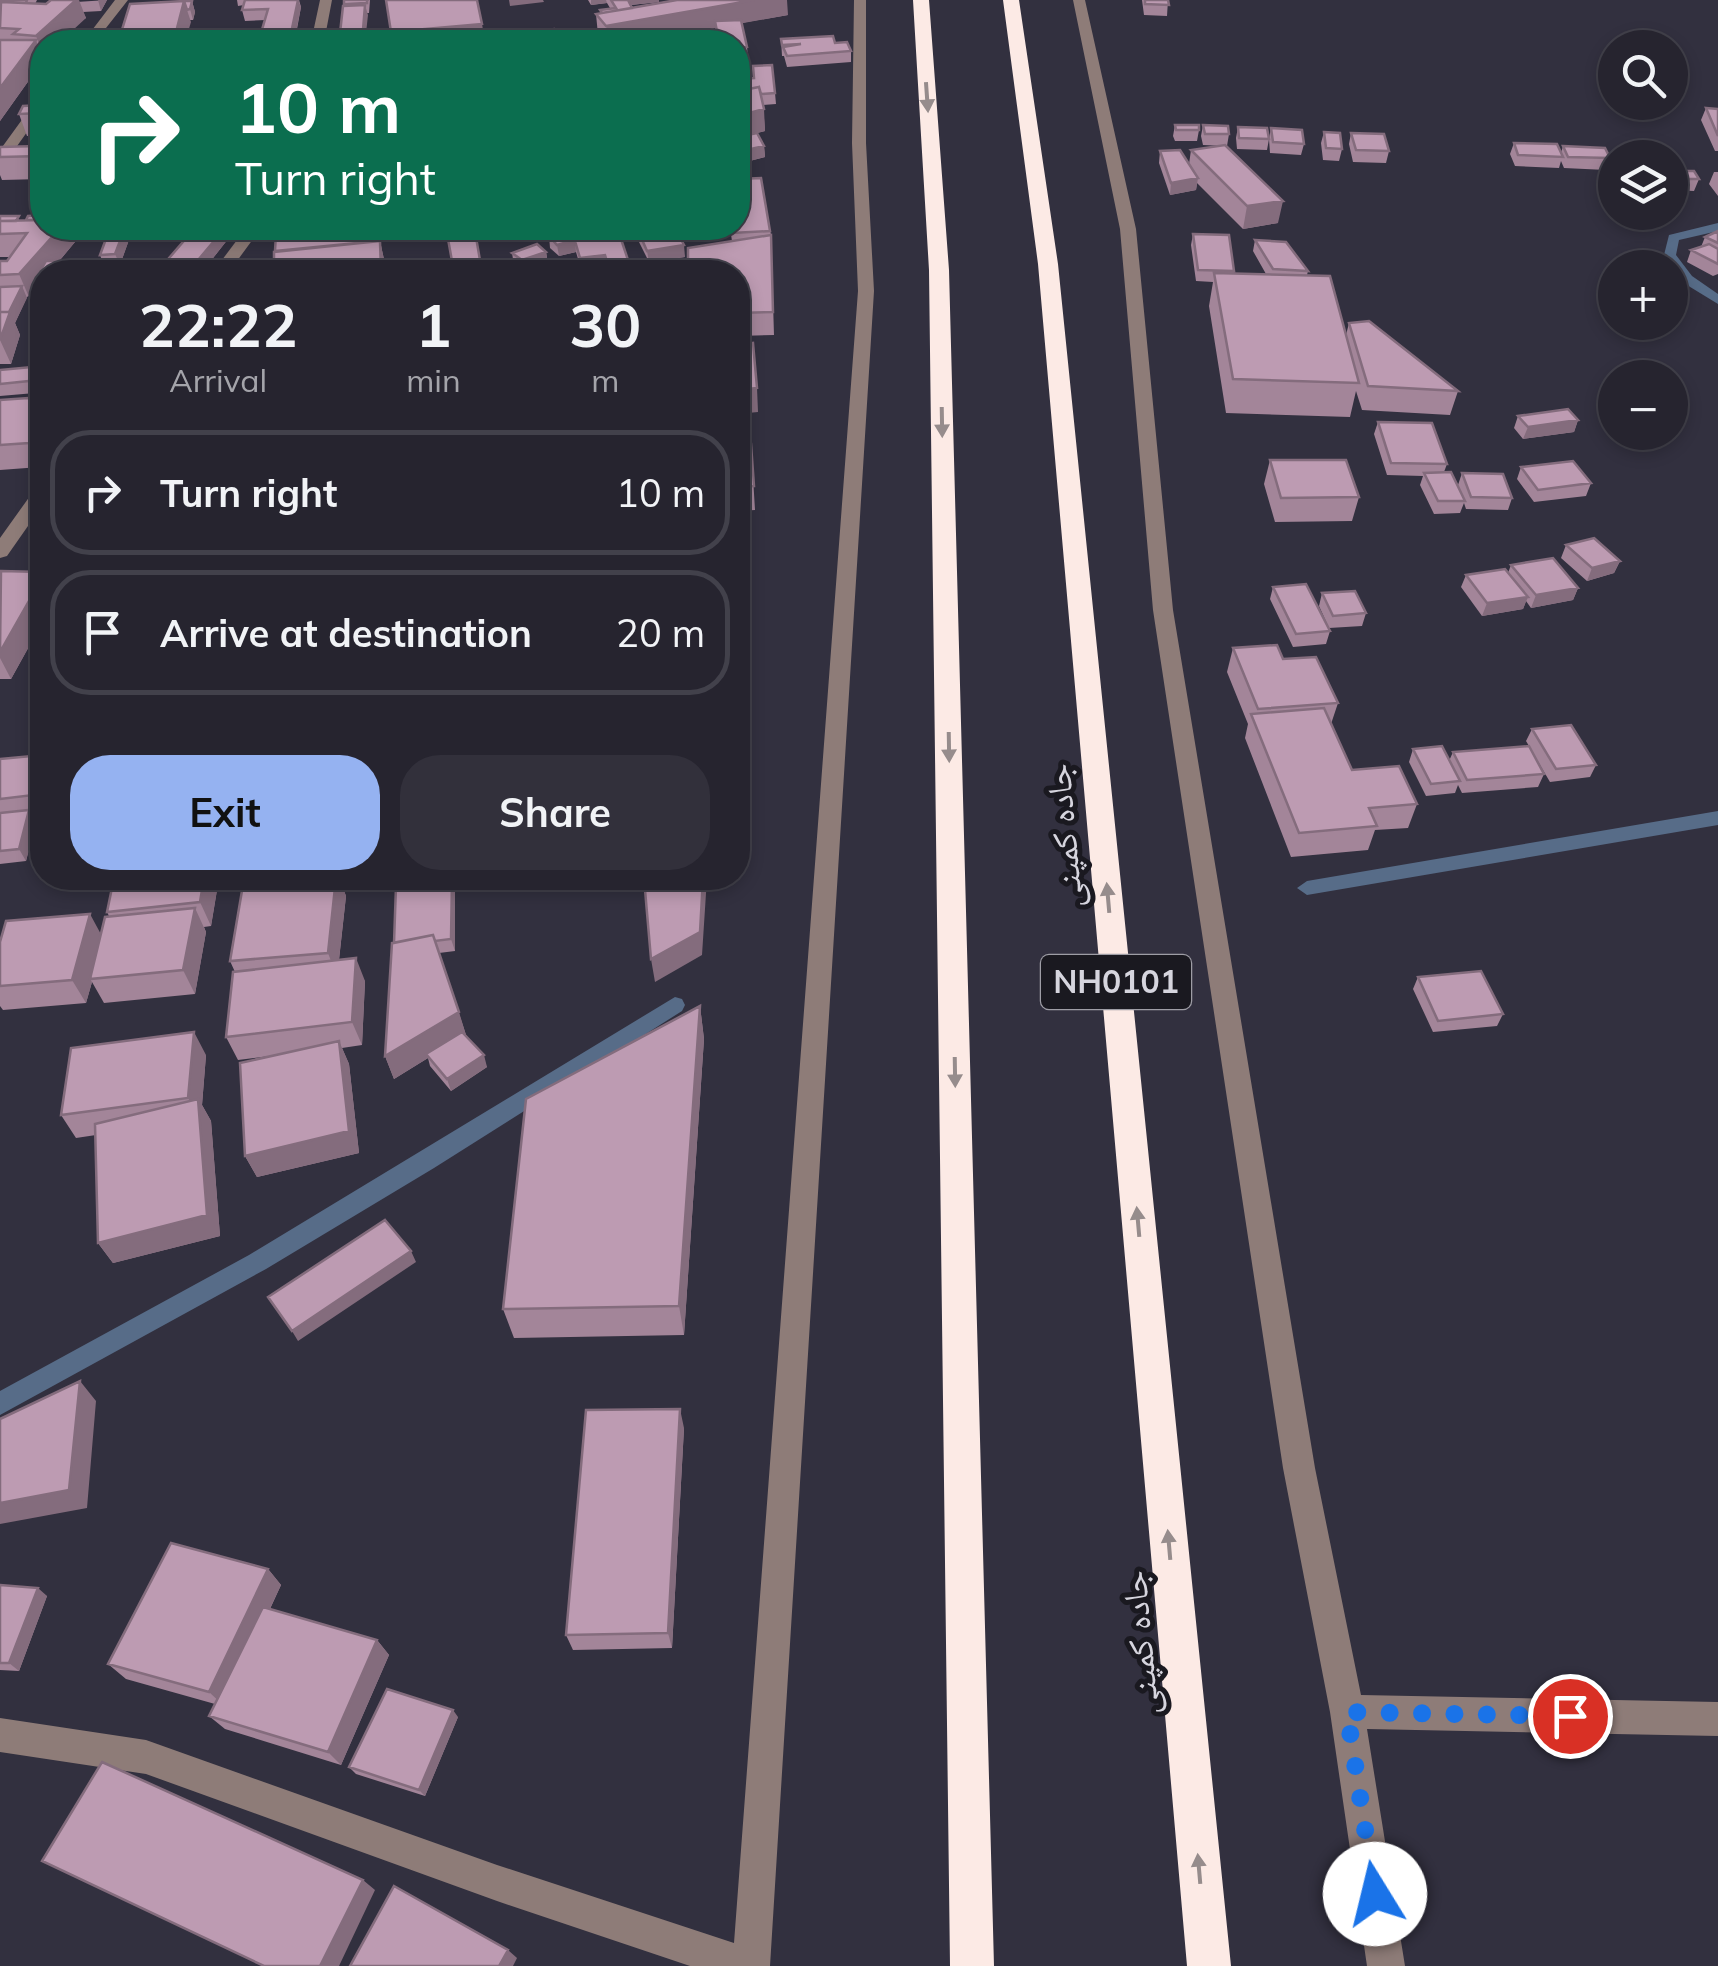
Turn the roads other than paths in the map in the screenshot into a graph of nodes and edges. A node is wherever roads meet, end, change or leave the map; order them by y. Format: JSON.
{"nodes":[{"id":1,"x":122,"y":0,"type":"edge"},
{"id":2,"x":326,"y":0,"type":"edge"},
{"id":3,"x":860,"y":0,"type":"edge"},
{"id":4,"x":921,"y":0,"type":"edge"},
{"id":5,"x":1011,"y":0,"type":"edge"},
{"id":6,"x":1078,"y":0,"type":"edge"},
{"id":7,"x":98,"y":30,"type":"edge"},
{"id":8,"x":320,"y":30,"type":"edge"},
{"id":9,"x":30,"y":119,"type":"edge"},
{"id":10,"x":0,"y":160,"type":"edge"},
{"id":11,"x":30,"y":507,"type":"edge"},
{"id":12,"x":3,"y":538,"type":"edge"},
{"id":13,"x":1347,"y":1712,"type":"junction"},
{"id":14,"x":1718,"y":1719,"type":"edge"},
{"id":15,"x":0,"y":1735,"type":"edge"},
{"id":16,"x":748,"y":1966,"type":"edge"},
{"id":17,"x":972,"y":1966,"type":"edge"},
{"id":18,"x":1208,"y":1966,"type":"edge"},
{"id":19,"x":1386,"y":1966,"type":"edge"}],
"edges":[{"from":1,"to":7,"type":"street"},
{"from":2,"to":8,"type":"street"},
{"from":3,"to":16,"type":"street"},
{"from":4,"to":17,"type":"highway","one_way":true},
{"from":18,"to":5,"type":"highway","name":"جاده کمپنی","number":"NH0101","one_way":true},
{"from":6,"to":13,"type":"street"},
{"from":9,"to":10,"type":"street"},
{"from":11,"to":12,"type":"street"},
{"from":13,"to":14,"type":"street"},
{"from":13,"to":19,"type":"street"},
{"from":15,"to":16,"type":"street"}]}
